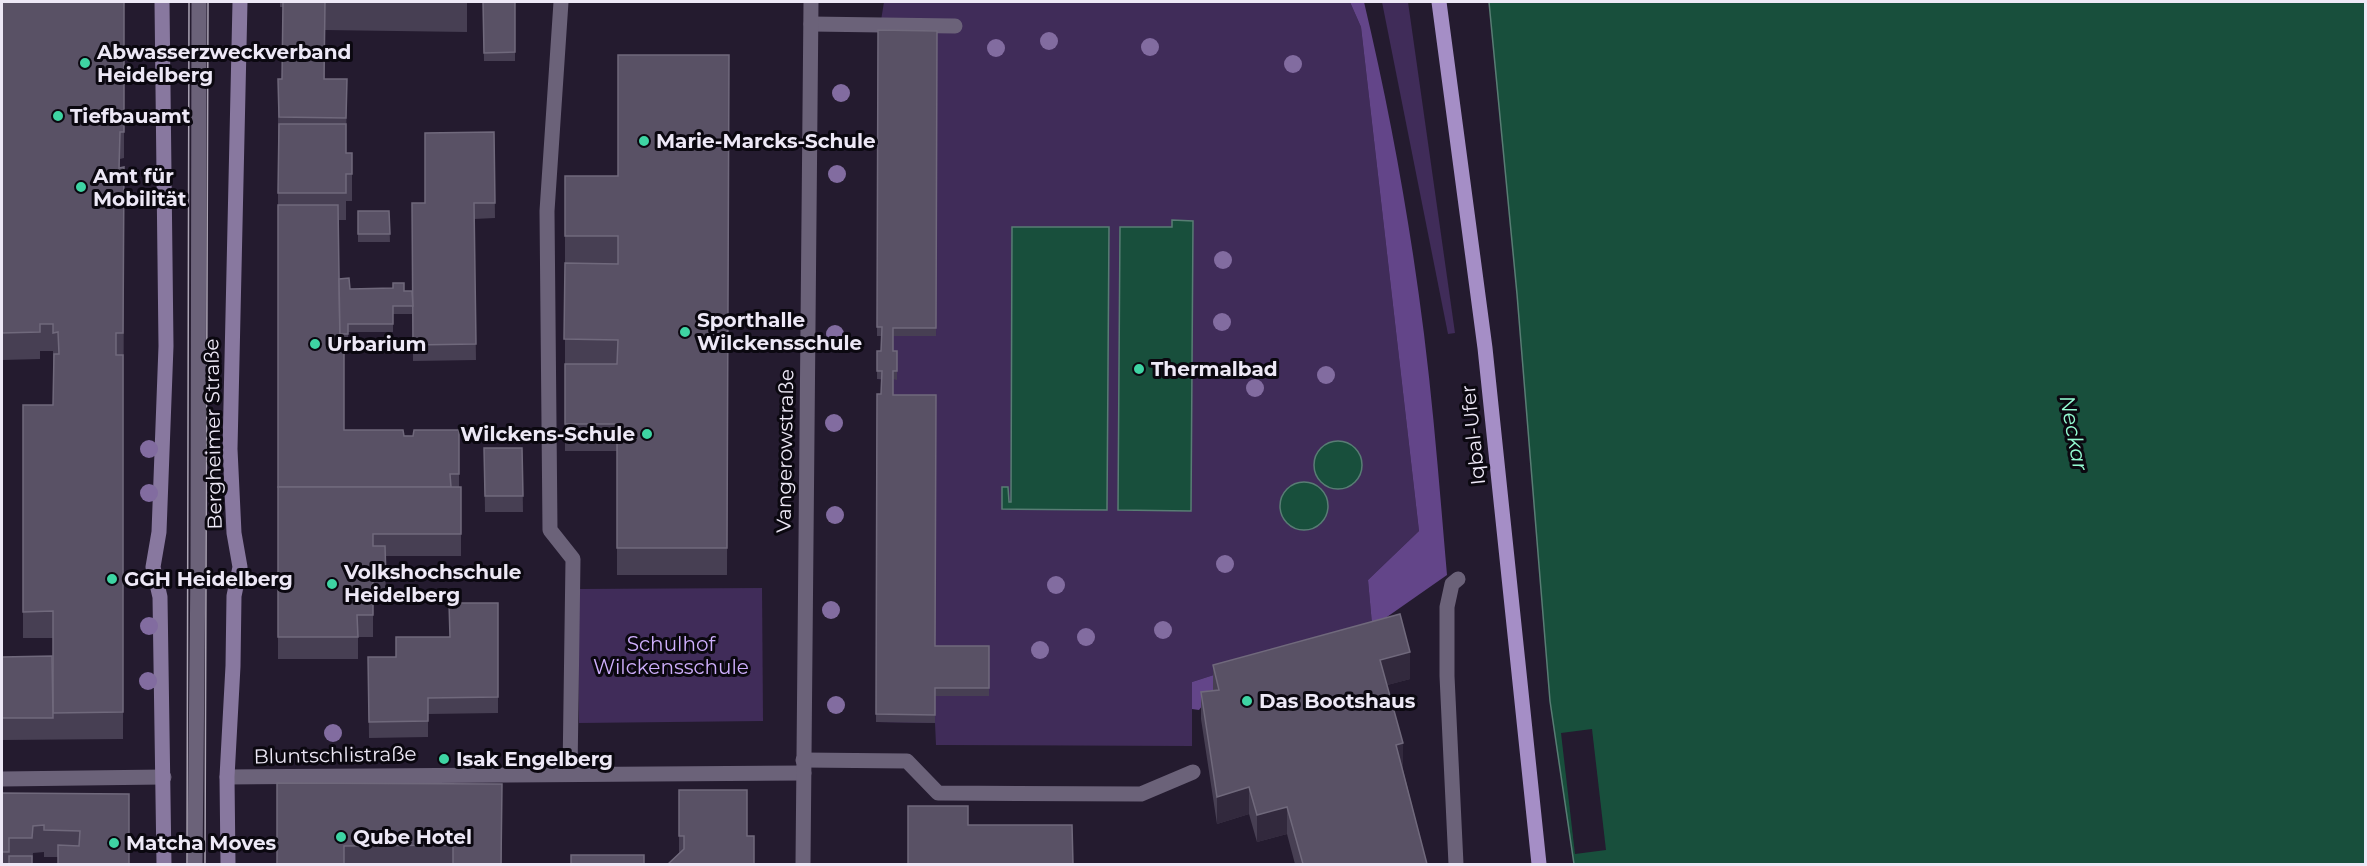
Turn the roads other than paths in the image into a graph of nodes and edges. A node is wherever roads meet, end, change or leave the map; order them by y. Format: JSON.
{"nodes":[{"id":1,"x":162,"y":2,"type":"edge"},
{"id":2,"x":199,"y":2,"type":"edge"},
{"id":3,"x":240,"y":2,"type":"edge"},
{"id":4,"x":561,"y":2,"type":"edge"},
{"id":5,"x":811,"y":2,"type":"edge"},
{"id":6,"x":1439,"y":2,"type":"edge"},
{"id":7,"x":811,"y":24,"type":"junction"},
{"id":8,"x":955,"y":26,"type":"dead end"},
{"id":9,"x":1458,"y":579,"type":"dead end"},
{"id":10,"x":803,"y":766,"type":"junction"},
{"id":11,"x":1193,"y":772,"type":"dead end"},
{"id":12,"x":570,"y":773,"type":"junction"},
{"id":13,"x":164,"y":777,"type":"junction"},
{"id":14,"x":227,"y":777,"type":"junction"},
{"id":15,"x":2,"y":779,"type":"edge"},
{"id":16,"x":164,"y":864,"type":"edge"},
{"id":17,"x":195,"y":864,"type":"edge"},
{"id":18,"x":228,"y":864,"type":"edge"},
{"id":19,"x":802,"y":864,"type":"edge"},
{"id":20,"x":1456,"y":864,"type":"edge"},
{"id":21,"x":1539,"y":864,"type":"edge"}],
"edges":[{"from":1,"to":13,"type":"street"},
{"from":2,"to":17,"type":"street"},
{"from":3,"to":14,"type":"street","name":"Bergheimer Straße"},
{"from":4,"to":12,"type":"street"},
{"from":5,"to":7,"type":"street","name":"Vangerowstraße"},
{"from":6,"to":21,"type":"main road","name":"Iqbal-Ufer"},
{"from":7,"to":8,"type":"street"},
{"from":7,"to":10,"type":"street","name":"Vangerowstraße"},
{"from":9,"to":20,"type":"street"},
{"from":10,"to":11,"type":"street","name":"Bluntschlistraße"},
{"from":10,"to":12,"type":"street","name":"Bluntschlistraße"},
{"from":10,"to":19,"type":"street","name":"Vangerowstraße"},
{"from":12,"to":14,"type":"street","name":"Bluntschlistraße"},
{"from":13,"to":15,"type":"street"},
{"from":13,"to":16,"type":"street"},
{"from":14,"to":18,"type":"street","name":"Bergheimer Straße"}]}
